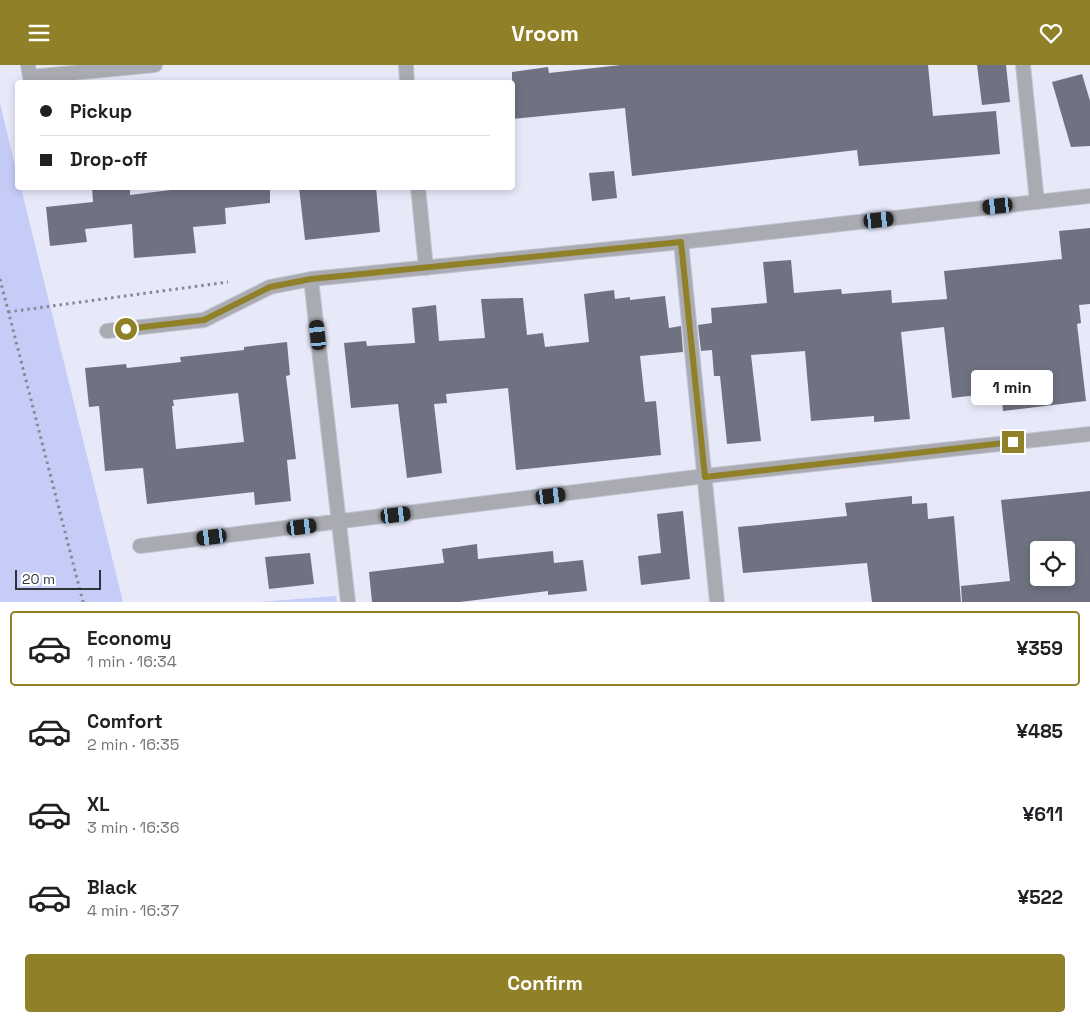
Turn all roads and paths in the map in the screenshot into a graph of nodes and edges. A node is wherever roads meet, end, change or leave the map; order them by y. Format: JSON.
{"nodes":[{"id":1,"x":28,"y":65,"type":"edge"},
{"id":2,"x":154,"y":65,"type":"edge"},
{"id":3,"x":406,"y":65,"type":"edge"},
{"id":4,"x":1023,"y":65,"type":"edge"},
{"id":5,"x":407,"y":80,"type":"edge"},
{"id":6,"x":418,"y":190,"type":"edge"},
{"id":7,"x":1090,"y":196,"type":"edge"},
{"id":8,"x":1037,"y":202,"type":"junction"},
{"id":9,"x":681,"y":242,"type":"junction"},
{"id":10,"x":426,"y":269,"type":"junction"},
{"id":11,"x":0,"y":279,"type":"edge"},
{"id":12,"x":311,"y":279,"type":"junction"},
{"id":13,"x":236,"y":281,"type":"dead end"},
{"id":14,"x":8,"y":312,"type":"junction"},
{"id":15,"x":107,"y":331,"type":"dead end"},
{"id":16,"x":1090,"y":434,"type":"edge"},
{"id":17,"x":705,"y":477,"type":"junction"},
{"id":18,"x":339,"y":523,"type":"junction"},
{"id":19,"x":140,"y":546,"type":"dead end"},
{"id":20,"x":83,"y":602,"type":"edge"},
{"id":21,"x":348,"y":602,"type":"edge"},
{"id":22,"x":718,"y":602,"type":"edge"}],
"edges":[{"from":1,"to":2,"type":"street"},
{"from":3,"to":5,"type":"street"},
{"from":4,"to":8,"type":"street"},
{"from":6,"to":10,"type":"street"},
{"from":7,"to":8,"type":"street"},
{"from":8,"to":9,"type":"street"},
{"from":9,"to":10,"type":"street"},
{"from":9,"to":17,"type":"street"},
{"from":10,"to":12,"type":"street"},
{"from":11,"to":14,"type":"path"},
{"from":12,"to":15,"type":"street"},
{"from":12,"to":18,"type":"street"},
{"from":13,"to":14,"type":"path"},
{"from":14,"to":20,"type":"path"},
{"from":16,"to":17,"type":"street"},
{"from":17,"to":18,"type":"street"},
{"from":17,"to":22,"type":"street"},
{"from":18,"to":19,"type":"street"},
{"from":18,"to":21,"type":"street"}]}
